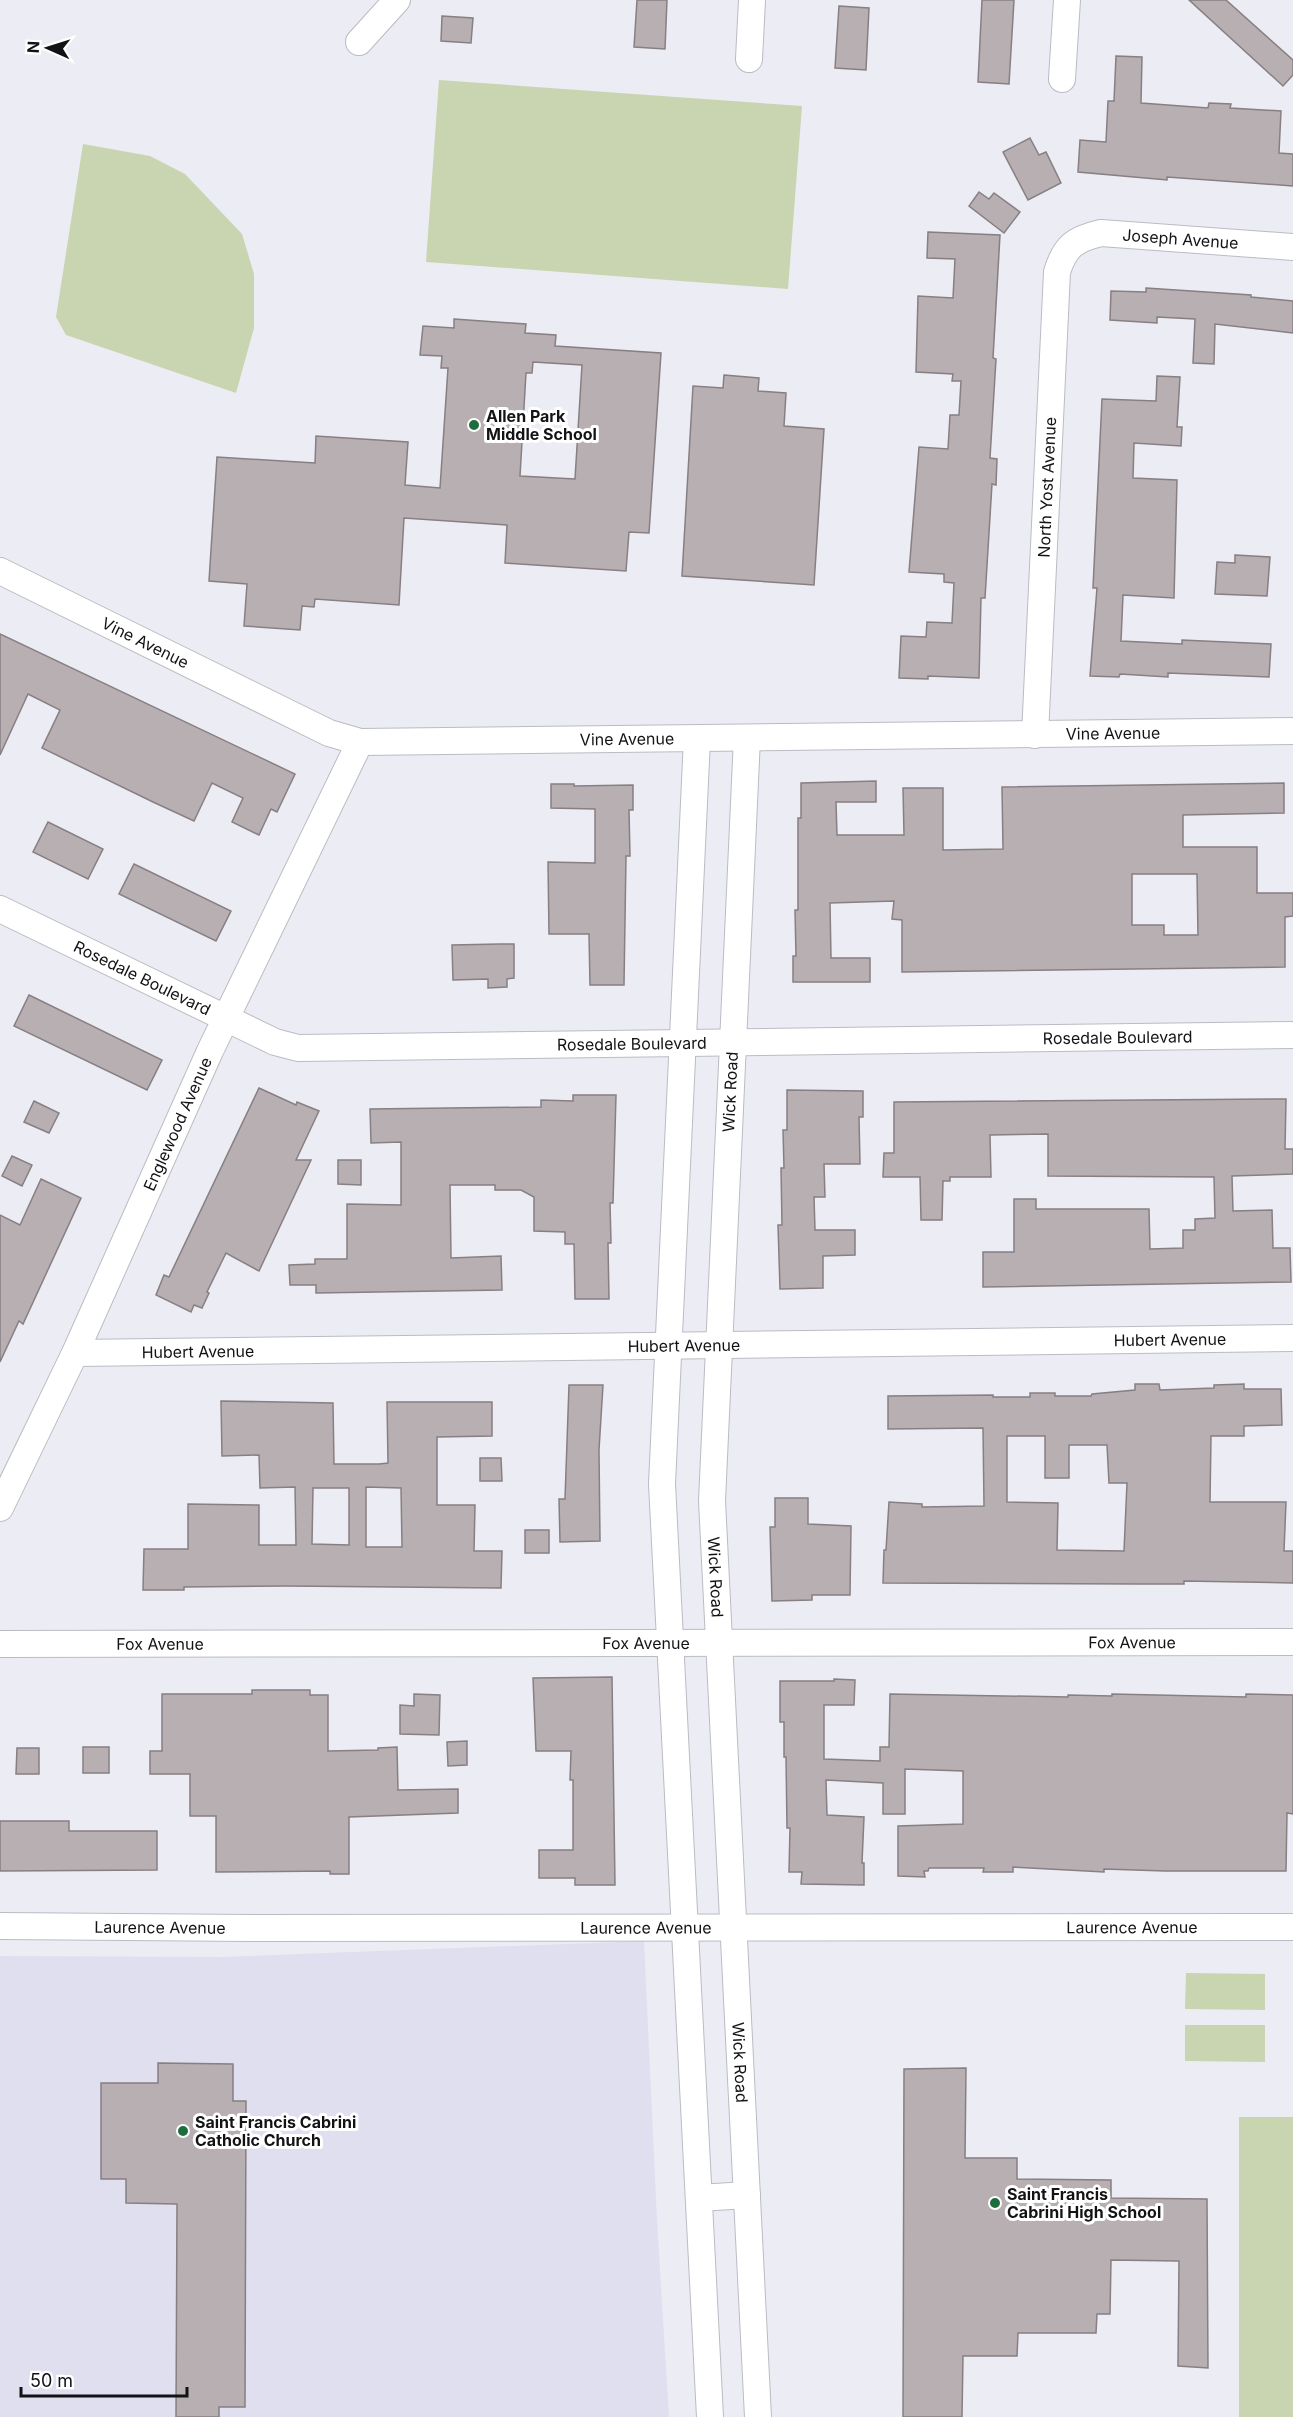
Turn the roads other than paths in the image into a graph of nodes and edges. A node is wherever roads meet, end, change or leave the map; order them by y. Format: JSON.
{"nodes":[{"id":1,"x":397,"y":0,"type":"edge"},
{"id":2,"x":752,"y":0,"type":"edge"},
{"id":3,"x":1067,"y":0,"type":"edge"},
{"id":4,"x":359,"y":42,"type":"dead end"},
{"id":5,"x":749,"y":59,"type":"dead end"},
{"id":6,"x":1062,"y":79,"type":"dead end"},
{"id":7,"x":1072,"y":244,"type":"joint"},
{"id":8,"x":1293,"y":247,"type":"edge"},
{"id":9,"x":0,"y":572,"type":"edge"},
{"id":10,"x":1293,"y":731,"type":"edge"},
{"id":11,"x":1035,"y":735,"type":"junction"},
{"id":12,"x":747,"y":738,"type":"junction"},
{"id":13,"x":696,"y":739,"type":"junction"},
{"id":14,"x":360,"y":742,"type":"junction"},
{"id":15,"x":0,"y":909,"type":"edge"},
{"id":16,"x":226,"y":1019,"type":"junction"},
{"id":17,"x":1293,"y":1035,"type":"edge"},
{"id":18,"x":682,"y":1042,"type":"junction"},
{"id":19,"x":732,"y":1042,"type":"junction"},
{"id":20,"x":1293,"y":1338,"type":"edge"},
{"id":21,"x":719,"y":1345,"type":"junction"},
{"id":22,"x":669,"y":1346,"type":"junction"},
{"id":23,"x":75,"y":1353,"type":"junction"},
{"id":24,"x":0,"y":1508,"type":"edge"},
{"id":25,"x":1293,"y":1642,"type":"edge"},
{"id":26,"x":669,"y":1643,"type":"junction"},
{"id":27,"x":719,"y":1643,"type":"junction"},
{"id":28,"x":0,"y":1644,"type":"edge"},
{"id":29,"x":0,"y":1926,"type":"edge"},
{"id":30,"x":734,"y":1927,"type":"junction"},
{"id":31,"x":1293,"y":1927,"type":"edge"},
{"id":32,"x":686,"y":1928,"type":"junction"},
{"id":33,"x":747,"y":2195,"type":"junction"},
{"id":34,"x":699,"y":2198,"type":"junction"},
{"id":35,"x":710,"y":2417,"type":"edge"},
{"id":36,"x":758,"y":2417,"type":"edge"}],
"edges":[{"from":1,"to":4,"type":"street"},
{"from":2,"to":5,"type":"street"},
{"from":3,"to":6,"type":"street"},
{"from":7,"to":8,"type":"street","name":"Joseph Avenue"},
{"from":7,"to":11,"type":"street","name":"North Yost Avenue"},
{"from":9,"to":14,"type":"street","name":"Vine Avenue"},
{"from":10,"to":11,"type":"street","name":"Vine Avenue"},
{"from":11,"to":12,"type":"street","name":"Vine Avenue"},
{"from":12,"to":13,"type":"street","name":"Vine Avenue"},
{"from":12,"to":19,"type":"street","name":"Wick Road"},
{"from":13,"to":14,"type":"street","name":"Vine Avenue"},
{"from":13,"to":18,"type":"street"},
{"from":14,"to":16,"type":"street","name":"Englewood Avenue"},
{"from":15,"to":16,"type":"street","name":"Rosedale Boulevard"},
{"from":16,"to":18,"type":"street","name":"Rosedale Boulevard"},
{"from":16,"to":23,"type":"street","name":"Englewood Avenue"},
{"from":17,"to":19,"type":"street","name":"Rosedale Boulevard"},
{"from":18,"to":19,"type":"street","name":"Rosedale Boulevard"},
{"from":18,"to":22,"type":"street"},
{"from":19,"to":21,"type":"street","name":"Wick Road"},
{"from":20,"to":21,"type":"street","name":"Hubert Avenue"},
{"from":21,"to":22,"type":"street","name":"Hubert Avenue"},
{"from":21,"to":27,"type":"street","name":"Wick Road"},
{"from":22,"to":23,"type":"street","name":"Hubert Avenue"},
{"from":22,"to":26,"type":"street"},
{"from":23,"to":24,"type":"street","name":"Englewood Avenue"},
{"from":25,"to":27,"type":"street","name":"Fox Avenue"},
{"from":26,"to":27,"type":"street","name":"Fox Avenue"},
{"from":26,"to":28,"type":"street","name":"Fox Avenue"},
{"from":26,"to":32,"type":"street"},
{"from":27,"to":30,"type":"street","name":"Wick Road"},
{"from":29,"to":32,"type":"street","name":"Laurence Avenue"},
{"from":30,"to":31,"type":"street","name":"Laurence Avenue"},
{"from":30,"to":32,"type":"street","name":"Laurence Avenue"},
{"from":30,"to":33,"type":"street","name":"Wick Road"},
{"from":32,"to":34,"type":"street"},
{"from":33,"to":34,"type":"street"},
{"from":33,"to":36,"type":"street","name":"Wick Road"},
{"from":34,"to":35,"type":"street"}]}
